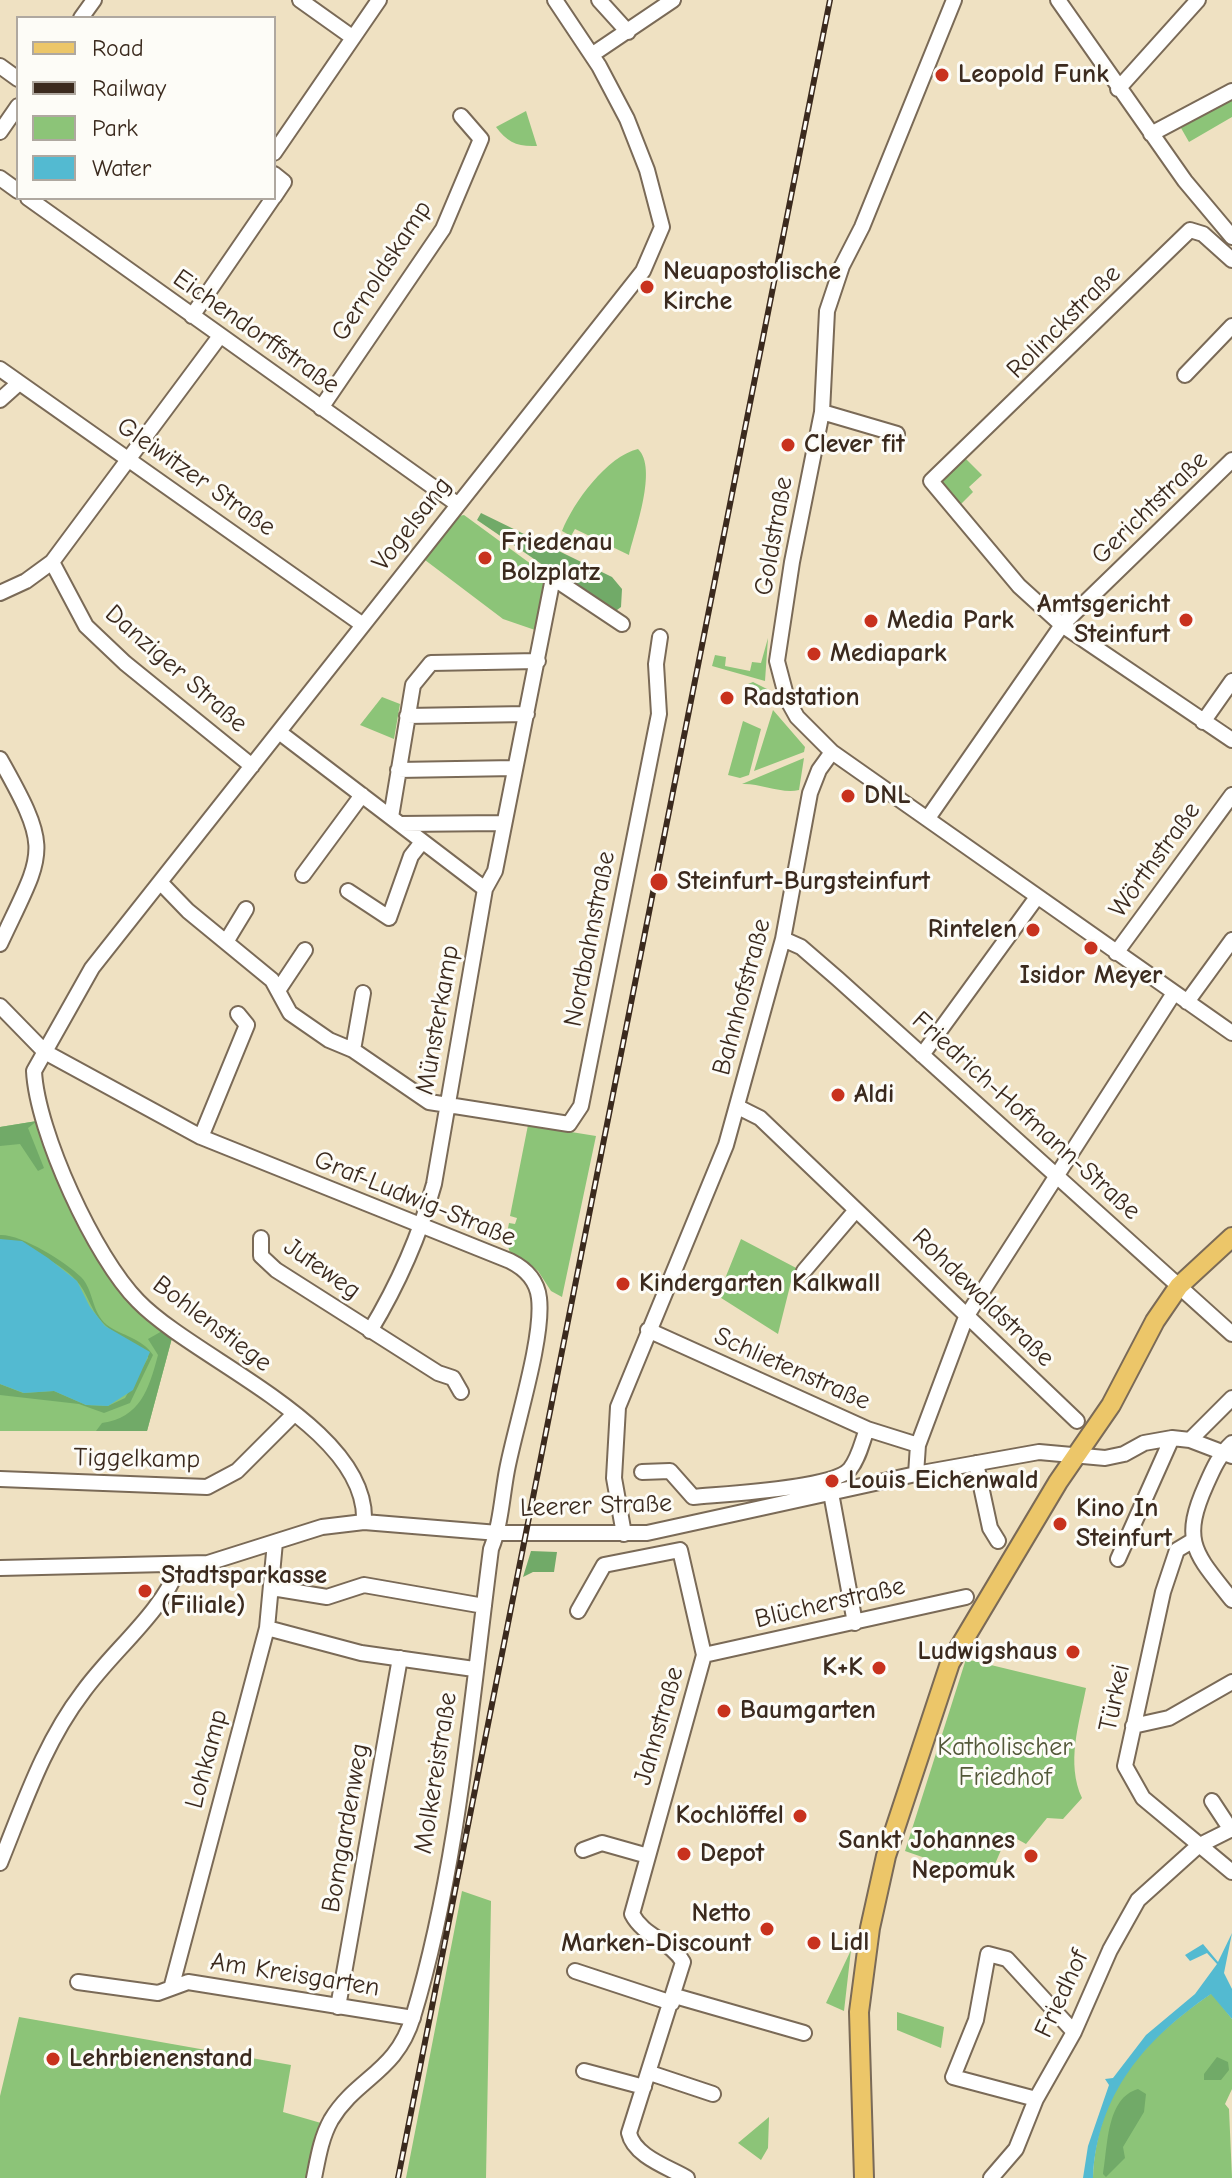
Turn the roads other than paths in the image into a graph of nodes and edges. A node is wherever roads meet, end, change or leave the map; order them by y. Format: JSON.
{"nodes":[{"id":1,"x":300,"y":0,"type":"edge"},
{"id":2,"x":379,"y":0,"type":"edge"},
{"id":3,"x":555,"y":0,"type":"edge"},
{"id":4,"x":599,"y":0,"type":"edge"},
{"id":5,"x":673,"y":0,"type":"edge"},
{"id":6,"x":954,"y":0,"type":"edge"},
{"id":7,"x":1058,"y":0,"type":"edge"},
{"id":8,"x":1198,"y":0,"type":"edge"},
{"id":9,"x":628,"y":32,"type":"junction"},
{"id":10,"x":352,"y":37,"type":"junction"},
{"id":11,"x":593,"y":54,"type":"junction"},
{"id":12,"x":1118,"y":89,"type":"junction"},
{"id":13,"x":1232,"y":91,"type":"edge"},
{"id":14,"x":16,"y":109,"type":"edge"},
{"id":15,"x":461,"y":116,"type":"dead end"},
{"id":16,"x":0,"y":132,"type":"edge"},
{"id":17,"x":1151,"y":134,"type":"junction"},
{"id":18,"x":276,"y":150,"type":"edge"},
{"id":19,"x":31,"y":200,"type":"edge"},
{"id":20,"x":273,"y":200,"type":"edge"},
{"id":21,"x":1232,"y":237,"type":"edge"},
{"id":22,"x":1232,"y":260,"type":"edge"},
{"id":23,"x":192,"y":316,"type":"junction"},
{"id":24,"x":1232,"y":326,"type":"edge"},
{"id":25,"x":220,"y":336,"type":"junction"},
{"id":26,"x":0,"y":369,"type":"edge"},
{"id":27,"x":1185,"y":375,"type":"dead end"},
{"id":28,"x":19,"y":383,"type":"junction"},
{"id":29,"x":0,"y":400,"type":"edge"},
{"id":30,"x":321,"y":408,"type":"junction"},
{"id":31,"x":827,"y":413,"type":"junction"},
{"id":32,"x":897,"y":434,"type":"dead end"},
{"id":33,"x":128,"y":459,"type":"junction"},
{"id":34,"x":1232,"y":460,"type":"edge"},
{"id":35,"x":457,"y":504,"type":"junction"},
{"id":36,"x":52,"y":562,"type":"junction"},
{"id":37,"x":0,"y":593,"type":"edge"},
{"id":38,"x":622,"y":624,"type":"dead end"},
{"id":39,"x":363,"y":625,"type":"junction"},
{"id":40,"x":1062,"y":625,"type":"junction"},
{"id":41,"x":660,"y":637,"type":"dead end"},
{"id":42,"x":538,"y":661,"type":"junction"},
{"id":43,"x":1232,"y":681,"type":"edge"},
{"id":44,"x":527,"y":714,"type":"junction"},
{"id":45,"x":407,"y":716,"type":"junction"},
{"id":46,"x":1203,"y":722,"type":"junction"},
{"id":47,"x":279,"y":732,"type":"junction"},
{"id":48,"x":1232,"y":740,"type":"edge"},
{"id":49,"x":832,"y":752,"type":"junction"},
{"id":50,"x":0,"y":759,"type":"edge"},
{"id":51,"x":252,"y":766,"type":"junction"},
{"id":52,"x":515,"y":768,"type":"junction"},
{"id":53,"x":398,"y":770,"type":"junction"},
{"id":54,"x":362,"y":795,"type":"junction"},
{"id":55,"x":1232,"y":795,"type":"edge"},
{"id":56,"x":928,"y":818,"type":"junction"},
{"id":57,"x":396,"y":821,"type":"junction"},
{"id":58,"x":503,"y":823,"type":"junction"},
{"id":59,"x":422,"y":842,"type":"junction"},
{"id":60,"x":303,"y":875,"type":"dead end"},
{"id":61,"x":160,"y":882,"type":"junction"},
{"id":62,"x":485,"y":889,"type":"junction"},
{"id":63,"x":348,"y":891,"type":"dead end"},
{"id":64,"x":1037,"y":897,"type":"junction"},
{"id":65,"x":246,"y":909,"type":"dead end"},
{"id":66,"x":783,"y":939,"type":"junction"},
{"id":67,"x":1232,"y":940,"type":"edge"},
{"id":68,"x":226,"y":942,"type":"junction"},
{"id":69,"x":0,"y":944,"type":"edge"},
{"id":70,"x":305,"y":950,"type":"dead end"},
{"id":71,"x":1116,"y":953,"type":"junction"},
{"id":72,"x":279,"y":989,"type":"junction"},
{"id":73,"x":363,"y":993,"type":"dead end"},
{"id":74,"x":1174,"y":993,"type":"junction"},
{"id":75,"x":1187,"y":1002,"type":"junction"},
{"id":76,"x":0,"y":1006,"type":"edge"},
{"id":77,"x":238,"y":1014,"type":"dead end"},
{"id":78,"x":1232,"y":1033,"type":"edge"},
{"id":79,"x":353,"y":1050,"type":"junction"},
{"id":80,"x":45,"y":1052,"type":"junction"},
{"id":81,"x":922,"y":1055,"type":"junction"},
{"id":82,"x":448,"y":1105,"type":"junction"},
{"id":83,"x":738,"y":1107,"type":"junction"},
{"id":84,"x":201,"y":1137,"type":"junction"},
{"id":85,"x":1055,"y":1175,"type":"junction"},
{"id":86,"x":856,"y":1210,"type":"junction"},
{"id":87,"x":422,"y":1227,"type":"junction"},
{"id":88,"x":1232,"y":1237,"type":"edge"},
{"id":89,"x":261,"y":1238,"type":"dead end"},
{"id":90,"x":804,"y":1271,"type":"dead end"},
{"id":91,"x":1179,"y":1286,"type":"junction"},
{"id":92,"x":966,"y":1317,"type":"junction"},
{"id":93,"x":648,"y":1330,"type":"junction"},
{"id":94,"x":370,"y":1331,"type":"junction"},
{"id":95,"x":1232,"y":1334,"type":"edge"},
{"id":96,"x":461,"y":1392,"type":"dead end"},
{"id":97,"x":1232,"y":1398,"type":"edge"},
{"id":98,"x":293,"y":1415,"type":"junction"},
{"id":99,"x":1077,"y":1421,"type":"dead end"},
{"id":100,"x":867,"y":1429,"type":"junction"},
{"id":101,"x":1172,"y":1438,"type":"junction"},
{"id":102,"x":1190,"y":1440,"type":"junction"},
{"id":103,"x":918,"y":1445,"type":"junction"},
{"id":104,"x":1229,"y":1450,"type":"edge"},
{"id":105,"x":1075,"y":1457,"type":"junction"},
{"id":106,"x":976,"y":1463,"type":"junction"},
{"id":107,"x":642,"y":1472,"type":"dead end"},
{"id":108,"x":916,"y":1474,"type":"junction"},
{"id":109,"x":0,"y":1479,"type":"edge"},
{"id":110,"x":831,"y":1493,"type":"junction"},
{"id":111,"x":364,"y":1522,"type":"junction"},
{"id":112,"x":498,"y":1533,"type":"junction"},
{"id":113,"x":624,"y":1534,"type":"junction"},
{"id":114,"x":998,"y":1541,"type":"dead end"},
{"id":115,"x":1192,"y":1541,"type":"junction"},
{"id":116,"x":275,"y":1542,"type":"junction"},
{"id":117,"x":1118,"y":1559,"type":"dead end"},
{"id":118,"x":180,"y":1565,"type":"junction"},
{"id":119,"x":0,"y":1568,"type":"edge"},
{"id":120,"x":272,"y":1588,"type":"junction"},
{"id":121,"x":966,"y":1597,"type":"dead end"},
{"id":122,"x":1232,"y":1600,"type":"edge"},
{"id":123,"x":484,"y":1606,"type":"junction"},
{"id":124,"x":578,"y":1611,"type":"dead end"},
{"id":125,"x":855,"y":1623,"type":"junction"},
{"id":126,"x":267,"y":1628,"type":"junction"},
{"id":127,"x":704,"y":1655,"type":"junction"},
{"id":128,"x":400,"y":1658,"type":"junction"},
{"id":129,"x":474,"y":1669,"type":"junction"},
{"id":130,"x":1232,"y":1682,"type":"edge"},
{"id":131,"x":1133,"y":1726,"type":"junction"},
{"id":132,"x":1212,"y":1801,"type":"dead end"},
{"id":133,"x":1232,"y":1829,"type":"edge"},
{"id":134,"x":6,"y":1834,"type":"edge"},
{"id":135,"x":1198,"y":1846,"type":"junction"},
{"id":136,"x":583,"y":1850,"type":"dead end"},
{"id":137,"x":648,"y":1856,"type":"junction"},
{"id":138,"x":0,"y":1863,"type":"edge"},
{"id":139,"x":1232,"y":1872,"type":"edge"},
{"id":140,"x":575,"y":1971,"type":"dead end"},
{"id":141,"x":78,"y":1982,"type":"dead end"},
{"id":142,"x":172,"y":1985,"type":"junction"},
{"id":143,"x":673,"y":2000,"type":"junction"},
{"id":144,"x":338,"y":2007,"type":"junction"},
{"id":145,"x":413,"y":2018,"type":"junction"},
{"id":146,"x":1074,"y":2032,"type":"junction"},
{"id":147,"x":804,"y":2033,"type":"dead end"},
{"id":148,"x":584,"y":2071,"type":"dead end"},
{"id":149,"x":650,"y":2073,"type":"junction"},
{"id":150,"x":644,"y":2087,"type":"junction"},
{"id":151,"x":713,"y":2094,"type":"dead end"},
{"id":152,"x":1036,"y":2099,"type":"junction"},
{"id":153,"x":314,"y":2178,"type":"edge"},
{"id":154,"x":687,"y":2178,"type":"edge"},
{"id":155,"x":864,"y":2178,"type":"edge"},
{"id":156,"x":991,"y":2178,"type":"edge"}],
"edges":[{"from":1,"to":10,"type":"street"},
{"from":2,"to":10,"type":"street"},
{"from":3,"to":11,"type":"street","name":"Vogelsang"},
{"from":4,"to":9,"type":"street"},
{"from":5,"to":9,"type":"street"},
{"from":6,"to":31,"type":"street","name":"Goldstraße"},
{"from":7,"to":12,"type":"street"},
{"from":8,"to":12,"type":"street"},
{"from":9,"to":11,"type":"street"},
{"from":10,"to":18,"type":"street"},
{"from":11,"to":35,"type":"street","name":"Vogelsang"},
{"from":12,"to":17,"type":"street"},
{"from":13,"to":17,"type":"street"},
{"from":14,"to":16,"type":"street"},
{"from":15,"to":30,"type":"street","name":"Gernoldskamp"},
{"from":17,"to":21,"type":"street"},
{"from":19,"to":23,"type":"street","name":"Eichendorffstraße"},
{"from":20,"to":23,"type":"street"},
{"from":22,"to":40,"type":"street","name":"Rolinckstraße"},
{"from":23,"to":25,"type":"street","name":"Eichendorffstraße"},
{"from":24,"to":27,"type":"street"},
{"from":25,"to":30,"type":"street","name":"Eichendorffstraße"},
{"from":25,"to":33,"type":"street"},
{"from":26,"to":28,"type":"street","name":"Gleiwitzer Straße"},
{"from":28,"to":29,"type":"street"},
{"from":28,"to":33,"type":"street","name":"Gleiwitzer Straße"},
{"from":30,"to":35,"type":"street","name":"Eichendorffstraße"},
{"from":31,"to":32,"type":"street"},
{"from":31,"to":49,"type":"street","name":"Goldstraße"},
{"from":33,"to":36,"type":"street"},
{"from":33,"to":39,"type":"street","name":"Gleiwitzer Straße"},
{"from":34,"to":40,"type":"street","name":"Gerichtstraße"},
{"from":35,"to":39,"type":"street","name":"Vogelsang"},
{"from":36,"to":37,"type":"street"},
{"from":36,"to":51,"type":"street","name":"Danziger Straße"},
{"from":38,"to":42,"type":"street","name":"Münsterkamp"},
{"from":39,"to":47,"type":"street","name":"Vogelsang"},
{"from":40,"to":46,"type":"street"},
{"from":40,"to":56,"type":"street","name":"Gerichtstraße"},
{"from":41,"to":82,"type":"street","name":"Nordbahnstraße"},
{"from":42,"to":44,"type":"street","name":"Münsterkamp"},
{"from":42,"to":45,"type":"street"},
{"from":43,"to":46,"type":"street"},
{"from":44,"to":45,"type":"street"},
{"from":44,"to":52,"type":"street","name":"Münsterkamp"},
{"from":45,"to":53,"type":"street"},
{"from":46,"to":48,"type":"street"},
{"from":47,"to":51,"type":"street","name":"Vogelsang"},
{"from":47,"to":54,"type":"street"},
{"from":49,"to":56,"type":"street"},
{"from":49,"to":66,"type":"street","name":"Bahnhofstraße"},
{"from":50,"to":69,"type":"street"},
{"from":51,"to":61,"type":"street","name":"Vogelsang"},
{"from":52,"to":53,"type":"street"},
{"from":52,"to":58,"type":"street","name":"Münsterkamp"},
{"from":53,"to":57,"type":"street"},
{"from":54,"to":57,"type":"street"},
{"from":54,"to":60,"type":"street"},
{"from":55,"to":71,"type":"street","name":"Wörthstraße"},
{"from":56,"to":64,"type":"street"},
{"from":57,"to":58,"type":"street"},
{"from":57,"to":59,"type":"street"},
{"from":58,"to":62,"type":"street","name":"Münsterkamp"},
{"from":59,"to":62,"type":"street"},
{"from":59,"to":63,"type":"street"},
{"from":61,"to":68,"type":"street","name":"Nordbahnstraße"},
{"from":61,"to":80,"type":"street","name":"Vogelsang"},
{"from":62,"to":82,"type":"street","name":"Münsterkamp"},
{"from":64,"to":71,"type":"street"},
{"from":64,"to":81,"type":"street"},
{"from":65,"to":68,"type":"street"},
{"from":66,"to":81,"type":"street","name":"Friedrich-Hofmann-Straße"},
{"from":66,"to":83,"type":"street","name":"Bahnhofstraße"},
{"from":67,"to":75,"type":"street"},
{"from":68,"to":72,"type":"street","name":"Nordbahnstraße"},
{"from":70,"to":72,"type":"street"},
{"from":71,"to":74,"type":"street"},
{"from":72,"to":79,"type":"street","name":"Nordbahnstraße"},
{"from":73,"to":79,"type":"street"},
{"from":74,"to":75,"type":"street"},
{"from":74,"to":85,"type":"street"},
{"from":75,"to":78,"type":"street"},
{"from":76,"to":80,"type":"street","name":"Graf-Ludwig-Straße"},
{"from":77,"to":84,"type":"street"},
{"from":79,"to":82,"type":"street","name":"Nordbahnstraße"},
{"from":80,"to":84,"type":"street","name":"Graf-Ludwig-Straße"},
{"from":80,"to":98,"type":"street","name":"Bohlenstiege"},
{"from":81,"to":85,"type":"street","name":"Friedrich-Hofmann-Straße"},
{"from":82,"to":87,"type":"street","name":"Münsterkamp"},
{"from":83,"to":86,"type":"street","name":"Rohdewaldstraße"},
{"from":83,"to":93,"type":"street","name":"Bahnhofstraße"},
{"from":84,"to":87,"type":"street","name":"Graf-Ludwig-Straße"},
{"from":85,"to":91,"type":"street","name":"Friedrich-Hofmann-Straße"},
{"from":85,"to":92,"type":"street"},
{"from":86,"to":90,"type":"street"},
{"from":86,"to":92,"type":"street","name":"Rohdewaldstraße"},
{"from":87,"to":94,"type":"street","name":"Juteweg"},
{"from":87,"to":112,"type":"street","name":"Graf-Ludwig-Straße"},
{"from":88,"to":91,"type":"main road"},
{"from":89,"to":94,"type":"street","name":"Juteweg"},
{"from":91,"to":95,"type":"street","name":"Friedrich-Hofmann-Straße"},
{"from":91,"to":105,"type":"main road"},
{"from":92,"to":99,"type":"street","name":"Rohdewaldstraße"},
{"from":92,"to":103,"type":"street"},
{"from":93,"to":100,"type":"street","name":"Schlietenstraße"},
{"from":93,"to":113,"type":"street","name":"Bahnhofstraße"},
{"from":94,"to":96,"type":"street","name":"Juteweg"},
{"from":97,"to":102,"type":"street"},
{"from":98,"to":109,"type":"street","name":"Tiggelkamp"},
{"from":98,"to":111,"type":"street","name":"Bohlenstiege"},
{"from":100,"to":103,"type":"street","name":"Schlietenstraße"},
{"from":100,"to":107,"type":"street","name":"Leerer Straße"},
{"from":101,"to":102,"type":"street","name":"Leerer Straße"},
{"from":101,"to":105,"type":"street","name":"Leerer Straße"},
{"from":101,"to":117,"type":"street"},
{"from":102,"to":104,"type":"street","name":"Leerer Straße"},
{"from":103,"to":108,"type":"street"},
{"from":104,"to":115,"type":"street"},
{"from":105,"to":106,"type":"street","name":"Leerer Straße"},
{"from":105,"to":155,"type":"main road"},
{"from":106,"to":108,"type":"street","name":"Leerer Straße"},
{"from":106,"to":114,"type":"street"},
{"from":108,"to":110,"type":"street","name":"Leerer Straße"},
{"from":110,"to":113,"type":"street","name":"Leerer Straße"},
{"from":110,"to":125,"type":"street"},
{"from":111,"to":112,"type":"street","name":"Leerer Straße"},
{"from":111,"to":116,"type":"street","name":"Leerer Straße"},
{"from":112,"to":113,"type":"street","name":"Leerer Straße"},
{"from":112,"to":123,"type":"street","name":"Molkereistraße"},
{"from":115,"to":122,"type":"street"},
{"from":115,"to":131,"type":"street","name":"Türkei"},
{"from":116,"to":118,"type":"street","name":"Leerer Straße"},
{"from":116,"to":120,"type":"street","name":"Lohkamp"},
{"from":118,"to":119,"type":"street","name":"Leerer Straße"},
{"from":118,"to":134,"type":"street"},
{"from":120,"to":123,"type":"street"},
{"from":120,"to":126,"type":"street","name":"Lohkamp"},
{"from":121,"to":125,"type":"street","name":"Blücherstraße"},
{"from":123,"to":129,"type":"street","name":"Molkereistraße"},
{"from":124,"to":127,"type":"street","name":"Jahnstraße"},
{"from":125,"to":127,"type":"street","name":"Blücherstraße"},
{"from":126,"to":128,"type":"street"},
{"from":126,"to":142,"type":"street","name":"Lohkamp"},
{"from":127,"to":137,"type":"street","name":"Jahnstraße"},
{"from":128,"to":129,"type":"street"},
{"from":128,"to":144,"type":"street","name":"Bomgardenweg"},
{"from":129,"to":145,"type":"street","name":"Molkereistraße"},
{"from":130,"to":131,"type":"street"},
{"from":131,"to":135,"type":"street","name":"Türkei"},
{"from":132,"to":133,"type":"street"},
{"from":133,"to":135,"type":"street","name":"Friedhof"},
{"from":134,"to":138,"type":"street"},
{"from":135,"to":139,"type":"street","name":"Türkei"},
{"from":135,"to":146,"type":"street","name":"Friedhof"},
{"from":136,"to":137,"type":"street"},
{"from":137,"to":143,"type":"street","name":"Jahnstraße"},
{"from":140,"to":143,"type":"street"},
{"from":141,"to":142,"type":"street","name":"Am Kreisgarten"},
{"from":142,"to":144,"type":"street","name":"Am Kreisgarten"},
{"from":143,"to":147,"type":"street"},
{"from":143,"to":149,"type":"street"},
{"from":144,"to":145,"type":"street","name":"Am Kreisgarten"},
{"from":145,"to":153,"type":"street","name":"Molkereistraße"},
{"from":146,"to":152,"type":"street","name":"Friedhof"},
{"from":146,"to":152,"type":"street"},
{"from":148,"to":150,"type":"street"},
{"from":149,"to":150,"type":"street"},
{"from":149,"to":151,"type":"street"},
{"from":150,"to":154,"type":"street"},
{"from":152,"to":156,"type":"street","name":"Friedhof"}]}
